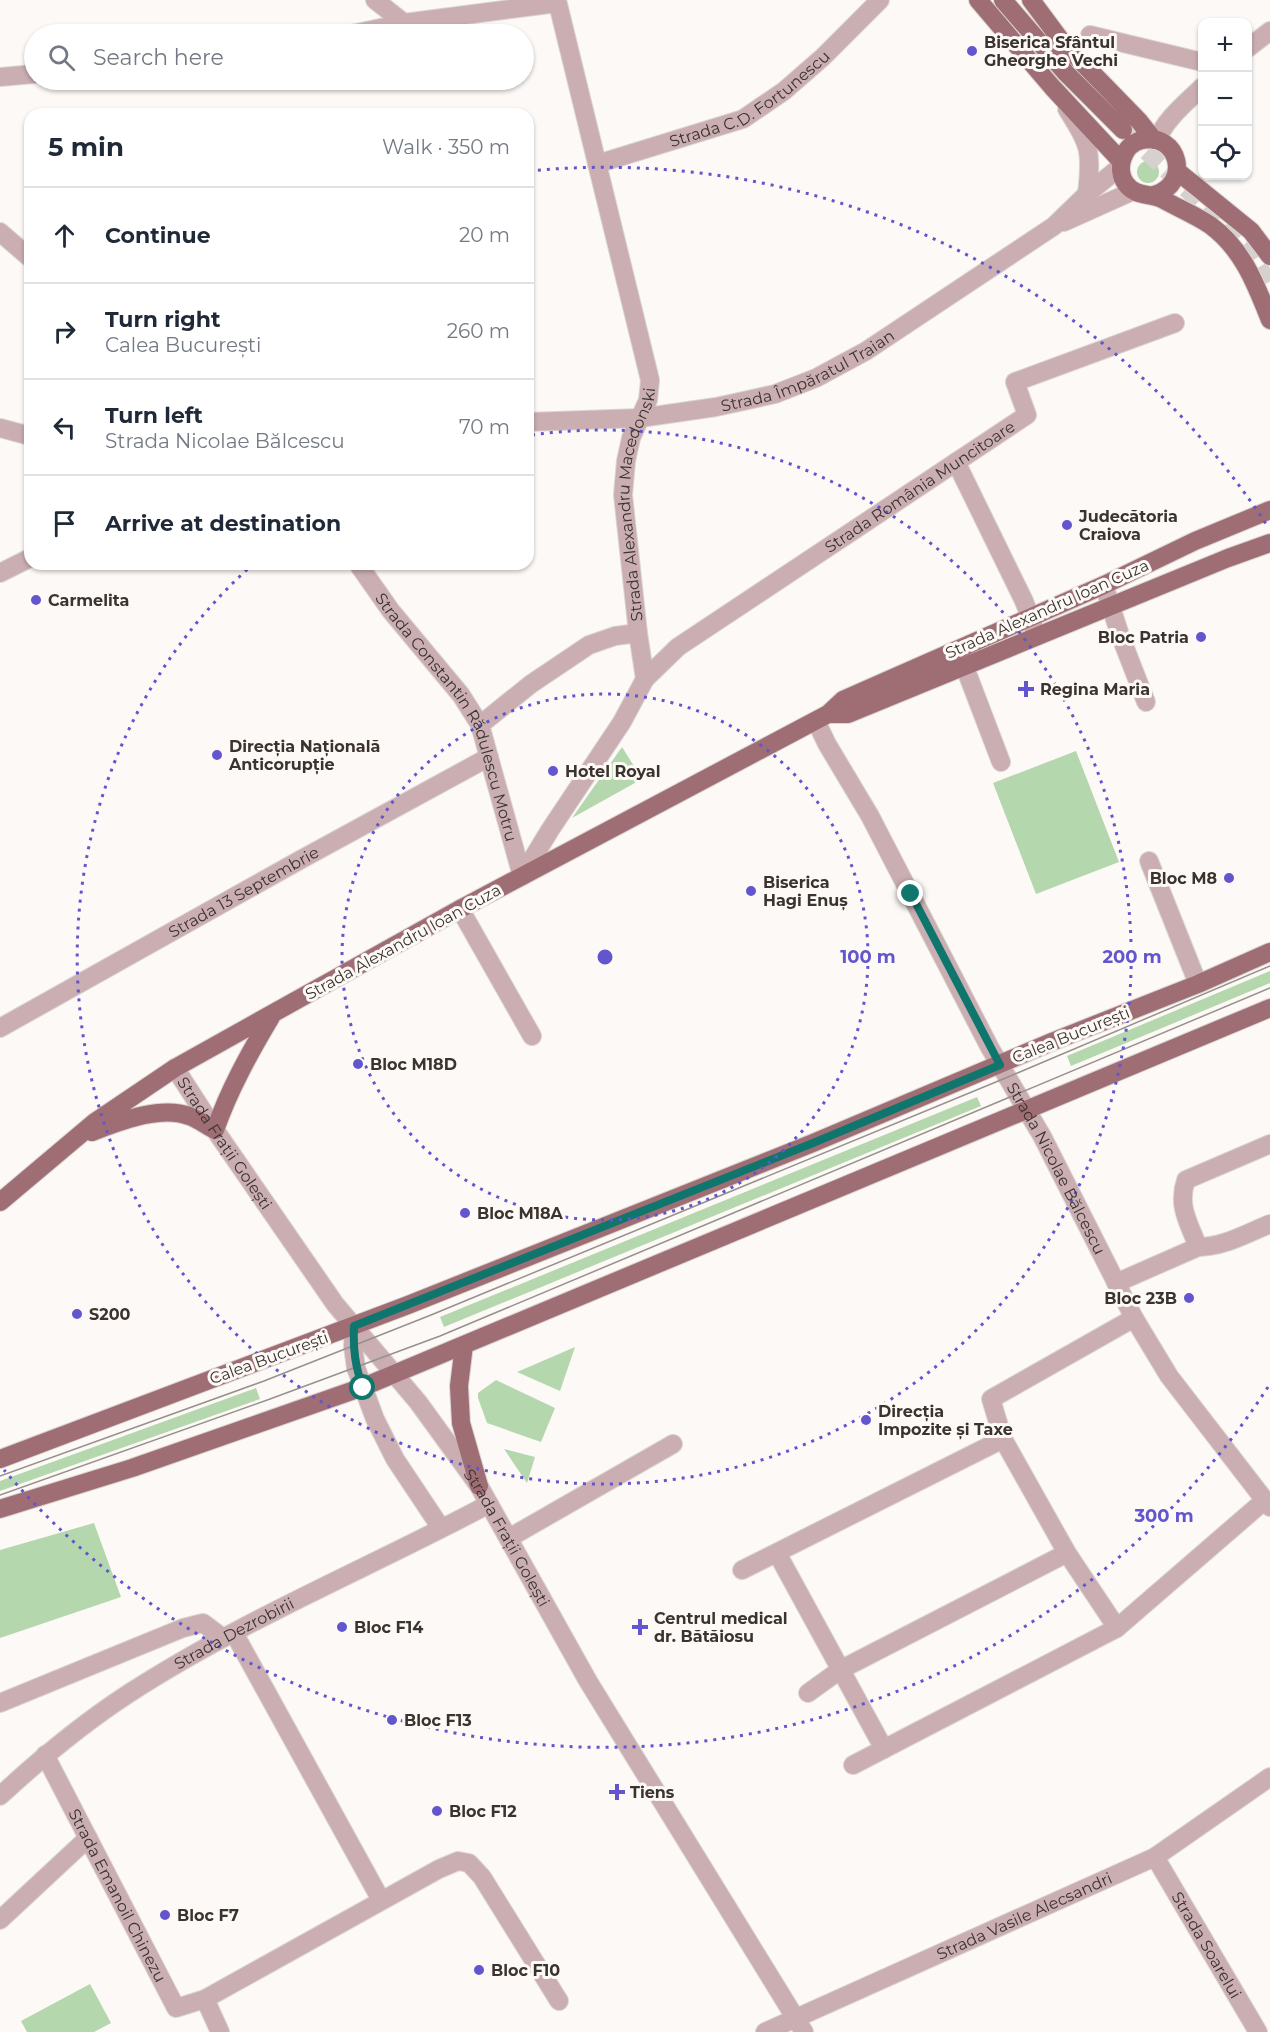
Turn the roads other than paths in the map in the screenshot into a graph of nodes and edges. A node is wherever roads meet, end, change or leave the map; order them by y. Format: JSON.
{"nodes":[{"id":1,"x":375,"y":0,"type":"edge"},
{"id":2,"x":880,"y":0,"type":"edge"},
{"id":3,"x":978,"y":0,"type":"edge"},
{"id":4,"x":1003,"y":0,"type":"edge"},
{"id":5,"x":1031,"y":0,"type":"edge"},
{"id":6,"x":557,"y":1,"type":"edge"},
{"id":7,"x":404,"y":23,"type":"junction"},
{"id":8,"x":399,"y":24,"type":"edge"},
{"id":9,"x":1270,"y":31,"type":"edge"},
{"id":10,"x":1090,"y":35,"type":"dead end"},
{"id":11,"x":1252,"y":45,"type":"edge"},
{"id":12,"x":1198,"y":61,"type":"edge"},
{"id":13,"x":24,"y":75,"type":"edge"},
{"id":14,"x":0,"y":77,"type":"edge"},
{"id":15,"x":1053,"y":88,"type":"junction"},
{"id":16,"x":1198,"y":92,"type":"edge"},
{"id":17,"x":1123,"y":130,"type":"tunnel mouth"},
{"id":18,"x":1156,"y":140,"type":"junction"},
{"id":19,"x":597,"y":164,"type":"junction"},
{"id":20,"x":1121,"y":164,"type":"junction"},
{"id":21,"x":1177,"y":171,"type":"junction"},
{"id":22,"x":1133,"y":191,"type":"junction"},
{"id":23,"x":1087,"y":194,"type":"junction"},
{"id":24,"x":1154,"y":195,"type":"junction"},
{"id":25,"x":1054,"y":226,"type":"junction"},
{"id":26,"x":0,"y":232,"type":"edge"},
{"id":27,"x":24,"y":253,"type":"edge"},
{"id":28,"x":1269,"y":253,"type":"edge"},
{"id":29,"x":1270,"y":320,"type":"edge"},
{"id":30,"x":1175,"y":324,"type":"dead end"},
{"id":31,"x":640,"y":418,"type":"junction"},
{"id":32,"x":534,"y":423,"type":"edge"},
{"id":33,"x":0,"y":428,"type":"edge"},
{"id":34,"x":24,"y":434,"type":"edge"},
{"id":35,"x":956,"y":462,"type":"junction"},
{"id":36,"x":1270,"y":510,"type":"edge"},
{"id":37,"x":1266,"y":546,"type":"edge"},
{"id":38,"x":24,"y":561,"type":"edge"},
{"id":39,"x":362,"y":570,"type":"edge"},
{"id":40,"x":0,"y":573,"type":"edge"},
{"id":41,"x":1104,"y":585,"type":"junction"},
{"id":42,"x":1112,"y":606,"type":"junction"},
{"id":43,"x":1029,"y":616,"type":"junction"},
{"id":44,"x":638,"y":633,"type":"junction"},
{"id":45,"x":1036,"y":636,"type":"junction"},
{"id":46,"x":958,"y":649,"type":"junction"},
{"id":47,"x":965,"y":666,"type":"junction"},
{"id":48,"x":645,"y":679,"type":"junction"},
{"id":49,"x":1146,"y":702,"type":"dead end"},
{"id":50,"x":822,"y":718,"type":"junction"},
{"id":51,"x":480,"y":725,"type":"junction"},
{"id":52,"x":489,"y":757,"type":"junction"},
{"id":53,"x":1001,"y":762,"type":"dead end"},
{"id":54,"x":1149,"y":861,"type":"dead end"},
{"id":55,"x":522,"y":876,"type":"junction"},
{"id":56,"x":460,"y":909,"type":"junction"},
{"id":57,"x":1270,"y":952,"type":"edge"},
{"id":58,"x":1198,"y":984,"type":"junction"},
{"id":59,"x":1270,"y":1008,"type":"edge"},
{"id":60,"x":272,"y":1015,"type":"junction"},
{"id":61,"x":0,"y":1028,"type":"edge"},
{"id":62,"x":532,"y":1036,"type":"dead end"},
{"id":63,"x":1000,"y":1065,"type":"junction"},
{"id":64,"x":175,"y":1068,"type":"junction"},
{"id":65,"x":1027,"y":1109,"type":"junction"},
{"id":66,"x":215,"y":1130,"type":"junction"},
{"id":67,"x":78,"y":1136,"type":"junction"},
{"id":68,"x":1270,"y":1144,"type":"edge"},
{"id":69,"x":0,"y":1202,"type":"edge"},
{"id":70,"x":1270,"y":1224,"type":"edge"},
{"id":71,"x":1198,"y":1247,"type":"junction"},
{"id":72,"x":1116,"y":1283,"type":"junction"},
{"id":73,"x":1134,"y":1318,"type":"junction"},
{"id":74,"x":354,"y":1326,"type":"junction"},
{"id":75,"x":464,"y":1345,"type":"junction"},
{"id":76,"x":395,"y":1375,"type":"junction"},
{"id":77,"x":363,"y":1388,"type":"junction"},
{"id":78,"x":1003,"y":1439,"type":"junction"},
{"id":79,"x":674,"y":1444,"type":"dead end"},
{"id":80,"x":0,"y":1459,"type":"edge"},
{"id":81,"x":478,"y":1486,"type":"junction"},
{"id":82,"x":489,"y":1504,"type":"junction"},
{"id":83,"x":1267,"y":1504,"type":"edge"},
{"id":84,"x":0,"y":1509,"type":"edge"},
{"id":85,"x":441,"y":1528,"type":"junction"},
{"id":86,"x":509,"y":1538,"type":"junction"},
{"id":87,"x":777,"y":1553,"type":"junction"},
{"id":88,"x":1067,"y":1553,"type":"junction"},
{"id":89,"x":742,"y":1570,"type":"dead end"},
{"id":90,"x":1117,"y":1628,"type":"junction"},
{"id":91,"x":228,"y":1635,"type":"junction"},
{"id":92,"x":840,"y":1670,"type":"junction"},
{"id":93,"x":808,"y":1693,"type":"dead end"},
{"id":94,"x":0,"y":1703,"type":"edge"},
{"id":95,"x":884,"y":1749,"type":"junction"},
{"id":96,"x":45,"y":1755,"type":"junction"},
{"id":97,"x":853,"y":1765,"type":"dead end"},
{"id":98,"x":1270,"y":1777,"type":"edge"},
{"id":99,"x":0,"y":1796,"type":"edge"},
{"id":100,"x":88,"y":1838,"type":"junction"},
{"id":101,"x":1155,"y":1857,"type":"junction"},
{"id":102,"x":381,"y":1900,"type":"junction"},
{"id":103,"x":0,"y":1920,"type":"edge"},
{"id":104,"x":204,"y":1999,"type":"junction"},
{"id":105,"x":559,"y":2001,"type":"dead end"},
{"id":106,"x":800,"y":2025,"type":"edge"},
{"id":107,"x":220,"y":2032,"type":"edge"},
{"id":108,"x":765,"y":2032,"type":"edge"},
{"id":109,"x":1258,"y":2032,"type":"edge"}],
"edges":[{"from":1,"to":7,"type":"street"},
{"from":2,"to":19,"type":"street","name":"Strada C.D. Fortunescu"},
{"from":3,"to":15,"type":"main road"},
{"from":4,"to":17,"type":"main road"},
{"from":5,"to":18,"type":"main road"},
{"from":6,"to":7,"type":"street"},
{"from":6,"to":19,"type":"street","name":"Strada Alexandru Macedonski"},
{"from":7,"to":8,"type":"street"},
{"from":9,"to":11,"type":"street"},
{"from":10,"to":12,"type":"street"},
{"from":13,"to":14,"type":"street"},
{"from":15,"to":20,"type":"main road"},
{"from":15,"to":23,"type":"street"},
{"from":16,"to":18,"type":"street"},
{"from":18,"to":20,"type":"main road"},
{"from":18,"to":21,"type":"main road"},
{"from":19,"to":31,"type":"street","name":"Strada Alexandru Macedonski"},
{"from":20,"to":22,"type":"main road"},
{"from":20,"to":23,"type":"street","name":"Strada Împăratul Traian"},
{"from":21,"to":24,"type":"main road"},
{"from":21,"to":28,"type":"main road"},
{"from":22,"to":24,"type":"main road"},
{"from":22,"to":25,"type":"street","name":"Strada Împăratul Traian"},
{"from":23,"to":25,"type":"street","name":"Strada Împăratul Traian"},
{"from":24,"to":29,"type":"main road"},
{"from":25,"to":31,"type":"street","name":"Strada Împăratul Traian"},
{"from":26,"to":27,"type":"street"},
{"from":30,"to":35,"type":"street","name":"Strada România Muncitoare"},
{"from":31,"to":32,"type":"street","name":"Strada Împăratul Traian"},
{"from":31,"to":44,"type":"street","name":"Strada Alexandru Macedonski"},
{"from":33,"to":34,"type":"street"},
{"from":35,"to":43,"type":"street"},
{"from":35,"to":48,"type":"street","name":"Strada România Muncitoare"},
{"from":36,"to":41,"type":"main road","name":"Strada Alexandru Ioan Cuza"},
{"from":37,"to":42,"type":"main road","name":"Strada Alexandru Ioan Cuza"},
{"from":38,"to":40,"type":"street"},
{"from":39,"to":51,"type":"street","name":"Strada Constantin Rădulescu Motru"},
{"from":41,"to":42,"type":"street"},
{"from":41,"to":43,"type":"main road","name":"Strada Alexandru Ioan Cuza"},
{"from":42,"to":45,"type":"main road","name":"Strada Alexandru Ioan Cuza"},
{"from":42,"to":49,"type":"street"},
{"from":43,"to":45,"type":"street"},
{"from":43,"to":46,"type":"main road","name":"Strada Alexandru Ioan Cuza"},
{"from":44,"to":48,"type":"street","name":"Strada Alexandru Macedonski"},
{"from":44,"to":51,"type":"street"},
{"from":45,"to":47,"type":"main road","name":"Strada Alexandru Ioan Cuza"},
{"from":46,"to":47,"type":"street"},
{"from":46,"to":50,"type":"main road","name":"Strada Alexandru Ioan Cuza"},
{"from":47,"to":50,"type":"main road","name":"Strada Alexandru Ioan Cuza"},
{"from":47,"to":53,"type":"street"},
{"from":48,"to":55,"type":"street"},
{"from":50,"to":55,"type":"main road","name":"Strada Alexandru Ioan Cuza"},
{"from":50,"to":63,"type":"street","name":"Strada Nicolae Bălcescu"},
{"from":51,"to":52,"type":"street","name":"Strada Constantin Rădulescu Motru"},
{"from":52,"to":55,"type":"street","name":"Strada Constantin Rădulescu Motru"},
{"from":52,"to":61,"type":"street","name":"Strada 13 Septembrie"},
{"from":54,"to":58,"type":"street"},
{"from":55,"to":56,"type":"main road","name":"Strada Alexandru Ioan Cuza"},
{"from":56,"to":60,"type":"main road","name":"Strada Alexandru Ioan Cuza"},
{"from":56,"to":62,"type":"street"},
{"from":57,"to":58,"type":"main road","name":"Calea București"},
{"from":58,"to":63,"type":"main road","name":"Calea București"},
{"from":59,"to":65,"type":"main road"},
{"from":60,"to":64,"type":"main road","name":"Strada Alexandru Ioan Cuza"},
{"from":60,"to":66,"type":"main road"},
{"from":63,"to":65,"type":"street","name":"Strada Nicolae Bălcescu"},
{"from":63,"to":74,"type":"main road","name":"Calea București"},
{"from":64,"to":66,"type":"street","name":"Strada Frații Golești"},
{"from":64,"to":67,"type":"main road","name":"Strada Alexandru Ioan Cuza"},
{"from":65,"to":72,"type":"street","name":"Strada Nicolae Bălcescu"},
{"from":65,"to":75,"type":"main road"},
{"from":66,"to":67,"type":"main road"},
{"from":66,"to":74,"type":"street","name":"Strada Frații Golești"},
{"from":67,"to":69,"type":"main road","name":"Strada Alexandru Ioan Cuza"},
{"from":68,"to":71,"type":"street"},
{"from":70,"to":71,"type":"street"},
{"from":71,"to":72,"type":"street"},
{"from":72,"to":73,"type":"street","name":"Strada Nicolae Bălcescu"},
{"from":73,"to":78,"type":"street"},
{"from":73,"to":83,"type":"street","name":"Strada Nicolae Bălcescu"},
{"from":74,"to":76,"type":"street","name":"Strada Frații Golești"},
{"from":74,"to":77,"type":"street"},
{"from":74,"to":80,"type":"main road","name":"Calea București"},
{"from":75,"to":76,"type":"main road"},
{"from":75,"to":81,"type":"main road"},
{"from":76,"to":77,"type":"main road"},
{"from":76,"to":81,"type":"street","name":"Strada Frații Golești"},
{"from":77,"to":84,"type":"main road"},
{"from":77,"to":85,"type":"street"},
{"from":78,"to":87,"type":"street"},
{"from":78,"to":88,"type":"street"},
{"from":79,"to":86,"type":"street"},
{"from":81,"to":82,"type":"street","name":"Strada Frații Golești"},
{"from":82,"to":85,"type":"street","name":"Strada Dezrobirii"},
{"from":82,"to":86,"type":"street","name":"Strada Frații Golești"},
{"from":83,"to":90,"type":"street"},
{"from":85,"to":91,"type":"street","name":"Strada Dezrobirii"},
{"from":86,"to":106,"type":"street","name":"Strada Frații Golești"},
{"from":87,"to":89,"type":"street"},
{"from":87,"to":92,"type":"street"},
{"from":88,"to":90,"type":"street"},
{"from":88,"to":92,"type":"street"},
{"from":90,"to":95,"type":"street"},
{"from":91,"to":94,"type":"street"},
{"from":91,"to":96,"type":"street","name":"Strada Dezrobirii"},
{"from":91,"to":102,"type":"street"},
{"from":92,"to":93,"type":"street"},
{"from":92,"to":95,"type":"street"},
{"from":95,"to":97,"type":"street"},
{"from":96,"to":99,"type":"street","name":"Strada Dezrobirii"},
{"from":96,"to":100,"type":"street","name":"Strada Emanoil Chinezu"},
{"from":98,"to":101,"type":"street","name":"Strada Vasile Alecsandri"},
{"from":100,"to":103,"type":"street"},
{"from":100,"to":104,"type":"street","name":"Strada Emanoil Chinezu"},
{"from":101,"to":106,"type":"street","name":"Strada Vasile Alecsandri"},
{"from":101,"to":109,"type":"street","name":"Strada Soarelui"},
{"from":102,"to":104,"type":"street","name":"Strada Emanoil Chinezu"},
{"from":102,"to":105,"type":"street","name":"Strada Emanoil Chinezu"},
{"from":104,"to":107,"type":"street"},
{"from":106,"to":108,"type":"street","name":"Strada Vasile Alecsandri"}]}
